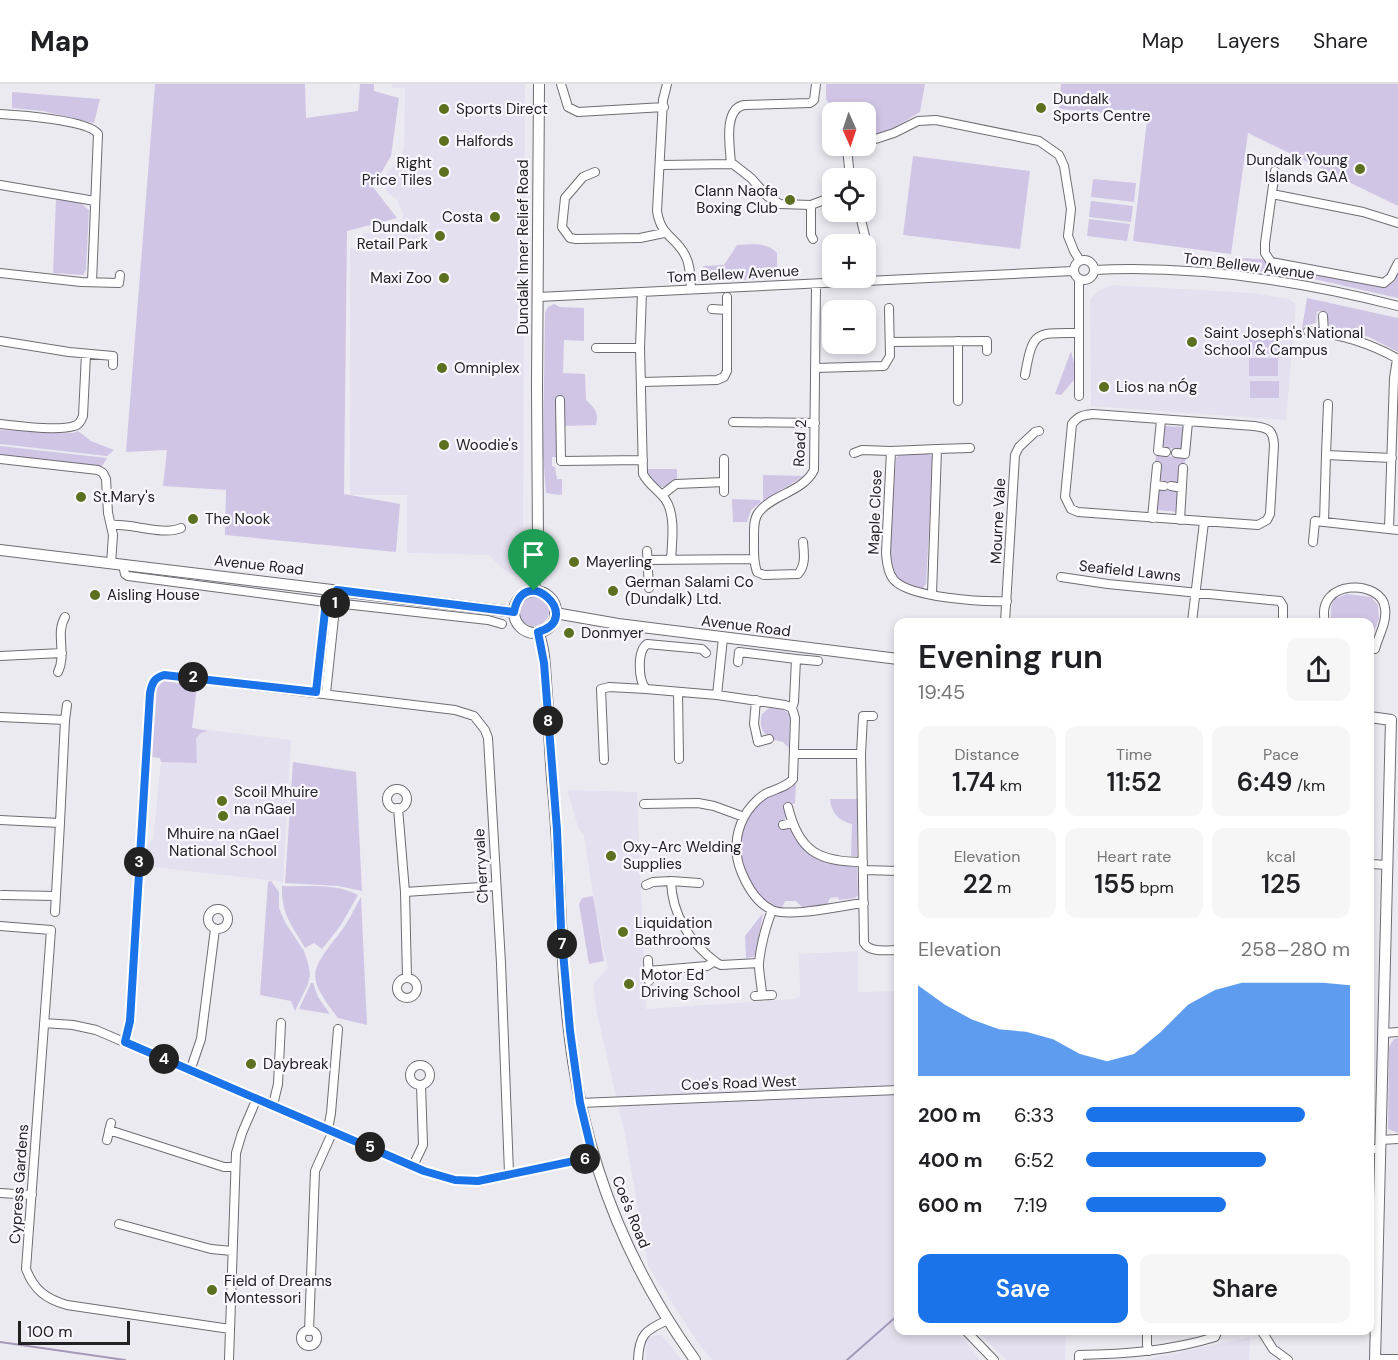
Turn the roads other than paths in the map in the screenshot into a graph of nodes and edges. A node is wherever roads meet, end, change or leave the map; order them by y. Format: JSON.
{"nodes":[{"id":1,"x":538,"y":84,"type":"edge"},
{"id":2,"x":561,"y":84,"type":"edge"},
{"id":3,"x":667,"y":84,"type":"edge"},
{"id":4,"x":816,"y":84,"type":"edge"},
{"id":5,"x":664,"y":107,"type":"junction"},
{"id":6,"x":0,"y":114,"type":"edge"},
{"id":7,"x":876,"y":139,"type":"edge"},
{"id":8,"x":730,"y":164,"type":"junction"},
{"id":9,"x":661,"y":165,"type":"junction"},
{"id":10,"x":1275,"y":171,"type":"dead end"},
{"id":11,"x":595,"y":172,"type":"dead end"},
{"id":12,"x":0,"y":185,"type":"edge"},
{"id":13,"x":1272,"y":194,"type":"junction"},
{"id":14,"x":95,"y":201,"type":"junction"},
{"id":15,"x":822,"y":201,"type":"edge"},
{"id":16,"x":812,"y":205,"type":"junction"},
{"id":17,"x":1398,"y":223,"type":"edge"},
{"id":18,"x":664,"y":233,"type":"junction"},
{"id":19,"x":813,"y":239,"type":"dead end"},
{"id":20,"x":1080,"y":261,"type":"junction"},
{"id":21,"x":1398,"y":263,"type":"edge"},
{"id":22,"x":1094,"y":270,"type":"junction"},
{"id":23,"x":1073,"y":271,"type":"junction"},
{"id":24,"x":0,"y":273,"type":"edge"},
{"id":25,"x":120,"y":275,"type":"dead end"},
{"id":26,"x":876,"y":281,"type":"edge"},
{"id":27,"x":1079,"y":281,"type":"junction"},
{"id":28,"x":92,"y":282,"type":"junction"},
{"id":29,"x":816,"y":284,"type":"junction"},
{"id":30,"x":822,"y":284,"type":"edge"},
{"id":31,"x":690,"y":289,"type":"junction"},
{"id":32,"x":642,"y":292,"type":"junction"},
{"id":33,"x":538,"y":297,"type":"junction"},
{"id":34,"x":727,"y":297,"type":"dead end"},
{"id":35,"x":1398,"y":306,"type":"edge"},
{"id":36,"x":889,"y":308,"type":"dead end"},
{"id":37,"x":712,"y":309,"type":"dead end"},
{"id":38,"x":727,"y":310,"type":"junction"},
{"id":39,"x":1323,"y":316,"type":"dead end"},
{"id":40,"x":1308,"y":331,"type":"dead end"},
{"id":41,"x":1324,"y":332,"type":"junction"},
{"id":42,"x":1079,"y":333,"type":"junction"},
{"id":43,"x":0,"y":341,"type":"edge"},
{"id":44,"x":958,"y":341,"type":"junction"},
{"id":45,"x":890,"y":342,"type":"junction"},
{"id":46,"x":596,"y":348,"type":"dead end"},
{"id":47,"x":640,"y":348,"type":"junction"},
{"id":48,"x":987,"y":351,"type":"dead end"},
{"id":49,"x":86,"y":354,"type":"junction"},
{"id":50,"x":1398,"y":359,"type":"edge"},
{"id":51,"x":112,"y":365,"type":"dead end"},
{"id":52,"x":815,"y":368,"type":"junction"},
{"id":53,"x":1026,"y":375,"type":"dead end"},
{"id":54,"x":642,"y":382,"type":"junction"},
{"id":55,"x":1080,"y":396,"type":"dead end"},
{"id":56,"x":560,"y":400,"type":"dead end"},
{"id":57,"x":958,"y":401,"type":"dead end"},
{"id":58,"x":1328,"y":404,"type":"dead end"},
{"id":59,"x":1161,"y":420,"type":"junction"},
{"id":60,"x":733,"y":422,"type":"dead end"},
{"id":61,"x":1188,"y":422,"type":"junction"},
{"id":62,"x":815,"y":423,"type":"junction"},
{"id":63,"x":0,"y":424,"type":"edge"},
{"id":64,"x":1039,"y":431,"type":"dead end"},
{"id":65,"x":970,"y":448,"type":"dead end"},
{"id":66,"x":938,"y":449,"type":"junction"},
{"id":67,"x":891,"y":451,"type":"junction"},
{"id":68,"x":854,"y":453,"type":"dead end"},
{"id":69,"x":1326,"y":455,"type":"junction"},
{"id":70,"x":1392,"y":458,"type":"junction"},
{"id":71,"x":0,"y":459,"type":"edge"},
{"id":72,"x":724,"y":459,"type":"dead end"},
{"id":73,"x":643,"y":460,"type":"junction"},
{"id":74,"x":1157,"y":466,"type":"dead end"},
{"id":75,"x":1184,"y":468,"type":"dead end"},
{"id":76,"x":724,"y":482,"type":"junction"},
{"id":77,"x":1163,"y":486,"type":"junction"},
{"id":78,"x":1182,"y":488,"type":"junction"},
{"id":79,"x":724,"y":492,"type":"dead end"},
{"id":80,"x":662,"y":495,"type":"junction"},
{"id":81,"x":1152,"y":518,"type":"junction"},
{"id":82,"x":1180,"y":520,"type":"junction"},
{"id":83,"x":1204,"y":522,"type":"junction"},
{"id":84,"x":1319,"y":522,"type":"junction"},
{"id":85,"x":111,"y":525,"type":"junction"},
{"id":86,"x":181,"y":528,"type":"dead end"},
{"id":87,"x":1393,"y":530,"type":"edge"},
{"id":88,"x":803,"y":542,"type":"dead end"},
{"id":89,"x":1314,"y":542,"type":"dead end"},
{"id":90,"x":0,"y":550,"type":"edge"},
{"id":91,"x":754,"y":559,"type":"junction"},
{"id":92,"x":672,"y":560,"type":"junction"},
{"id":93,"x":111,"y":564,"type":"junction"},
{"id":94,"x":123,"y":565,"type":"junction"},
{"id":95,"x":1061,"y":577,"type":"dead end"},
{"id":96,"x":649,"y":588,"type":"dead end"},
{"id":97,"x":332,"y":589,"type":"junction"},
{"id":98,"x":534,"y":591,"type":"junction"},
{"id":99,"x":1196,"y":592,"type":"junction"},
{"id":100,"x":932,"y":594,"type":"junction"},
{"id":101,"x":1007,"y":601,"type":"junction"},
{"id":102,"x":326,"y":602,"type":"junction"},
{"id":103,"x":336,"y":603,"type":"junction"},
{"id":104,"x":514,"y":612,"type":"junction"},
{"id":105,"x":555,"y":613,"type":"junction"},
{"id":106,"x":65,"y":617,"type":"dead end"},
{"id":107,"x":1005,"y":618,"type":"edge"},
{"id":108,"x":1193,"y":618,"type":"edge"},
{"id":109,"x":1283,"y":618,"type":"edge"},
{"id":110,"x":1324,"y":618,"type":"edge"},
{"id":111,"x":502,"y":624,"type":"dead end"},
{"id":112,"x":538,"y":632,"type":"junction"},
{"id":113,"x":723,"y":638,"type":"junction"},
{"id":114,"x":1375,"y":649,"type":"dead end"},
{"id":115,"x":62,"y":653,"type":"junction"},
{"id":116,"x":706,"y":653,"type":"dead end"},
{"id":117,"x":0,"y":656,"type":"edge"},
{"id":118,"x":796,"y":659,"type":"junction"},
{"id":119,"x":894,"y":659,"type":"edge"},
{"id":120,"x":818,"y":661,"type":"dead end"},
{"id":121,"x":738,"y":662,"type":"dead end"},
{"id":122,"x":58,"y":672,"type":"dead end"},
{"id":123,"x":646,"y":689,"type":"junction"},
{"id":124,"x":321,"y":692,"type":"junction"},
{"id":125,"x":678,"y":692,"type":"junction"},
{"id":126,"x":717,"y":695,"type":"junction"},
{"id":127,"x":756,"y":700,"type":"junction"},
{"id":128,"x":67,"y":705,"type":"dead end"},
{"id":129,"x":792,"y":708,"type":"junction"},
{"id":130,"x":873,"y":716,"type":"dead end"},
{"id":131,"x":0,"y":717,"type":"edge"},
{"id":132,"x":1374,"y":717,"type":"edge"},
{"id":133,"x":65,"y":720,"type":"junction"},
{"id":134,"x":1395,"y":720,"type":"edge"},
{"id":135,"x":769,"y":739,"type":"dead end"},
{"id":136,"x":794,"y":754,"type":"junction"},
{"id":137,"x":861,"y":754,"type":"junction"},
{"id":138,"x":679,"y":759,"type":"dead end"},
{"id":139,"x":604,"y":760,"type":"dead end"},
{"id":140,"x":644,"y":804,"type":"dead end"},
{"id":141,"x":788,"y":807,"type":"dead end"},
{"id":142,"x":398,"y":808,"type":"dead end"},
{"id":143,"x":744,"y":817,"type":"junction"},
{"id":144,"x":0,"y":820,"type":"edge"},
{"id":145,"x":60,"y":823,"type":"junction"},
{"id":146,"x":1374,"y":864,"type":"edge"},
{"id":147,"x":1388,"y":865,"type":"junction"},
{"id":148,"x":864,"y":866,"type":"junction"},
{"id":149,"x":894,"y":870,"type":"edge"},
{"id":150,"x":671,"y":881,"type":"junction"},
{"id":151,"x":699,"y":883,"type":"dead end"},
{"id":152,"x":646,"y":885,"type":"dead end"},
{"id":153,"x":496,"y":886,"type":"junction"},
{"id":154,"x":405,"y":892,"type":"junction"},
{"id":155,"x":2,"y":895,"type":"dead end"},
{"id":156,"x":56,"y":896,"type":"junction"},
{"id":157,"x":864,"y":903,"type":"junction"},
{"id":158,"x":772,"y":910,"type":"junction"},
{"id":159,"x":55,"y":912,"type":"dead end"},
{"id":160,"x":0,"y":926,"type":"edge"},
{"id":161,"x":215,"y":929,"type":"dead end"},
{"id":162,"x":894,"y":950,"type":"edge"},
{"id":163,"x":648,"y":960,"type":"dead end"},
{"id":164,"x":712,"y":960,"type":"junction"},
{"id":165,"x":759,"y":963,"type":"junction"},
{"id":166,"x":407,"y":978,"type":"dead end"},
{"id":167,"x":763,"y":995,"type":"dead end"},
{"id":168,"x":44,"y":1023,"type":"junction"},
{"id":169,"x":281,"y":1023,"type":"dead end"},
{"id":170,"x":339,"y":1029,"type":"dead end"},
{"id":171,"x":1398,"y":1032,"type":"edge"},
{"id":172,"x":1384,"y":1034,"type":"junction"},
{"id":173,"x":125,"y":1042,"type":"junction"},
{"id":174,"x":190,"y":1071,"type":"junction"},
{"id":175,"x":421,"y":1084,"type":"dead end"},
{"id":176,"x":894,"y":1090,"type":"edge"},
{"id":177,"x":257,"y":1098,"type":"junction"},
{"id":178,"x":580,"y":1103,"type":"junction"},
{"id":179,"x":273,"y":1105,"type":"junction"},
{"id":180,"x":330,"y":1130,"type":"junction"},
{"id":181,"x":109,"y":1131,"type":"dead end"},
{"id":182,"x":1398,"y":1139,"type":"edge"},
{"id":183,"x":1376,"y":1146,"type":"edge"},
{"id":184,"x":593,"y":1157,"type":"junction"},
{"id":185,"x":413,"y":1166,"type":"junction"},
{"id":186,"x":235,"y":1167,"type":"junction"},
{"id":187,"x":509,"y":1173,"type":"junction"},
{"id":188,"x":0,"y":1193,"type":"edge"},
{"id":189,"x":32,"y":1195,"type":"junction"},
{"id":190,"x":119,"y":1224,"type":"dead end"},
{"id":191,"x":232,"y":1251,"type":"junction"},
{"id":192,"x":668,"y":1320,"type":"junction"},
{"id":193,"x":230,"y":1329,"type":"junction"},
{"id":194,"x":309,"y":1331,"type":"dead end"},
{"id":195,"x":970,"y":1335,"type":"edge"},
{"id":196,"x":1147,"y":1335,"type":"edge"},
{"id":197,"x":1216,"y":1335,"type":"edge"},
{"id":198,"x":1264,"y":1335,"type":"edge"},
{"id":199,"x":1149,"y":1351,"type":"junction"},
{"id":200,"x":1398,"y":1359,"type":"edge"},
{"id":201,"x":229,"y":1360,"type":"edge"},
{"id":202,"x":638,"y":1360,"type":"edge"},
{"id":203,"x":695,"y":1360,"type":"edge"},
{"id":204,"x":994,"y":1360,"type":"edge"},
{"id":205,"x":1079,"y":1360,"type":"edge"},
{"id":206,"x":1288,"y":1360,"type":"edge"},
{"id":207,"x":1375,"y":1360,"type":"edge"}],
"edges":[{"from":1,"to":33,"type":"main road","name":"Dundalk Inner Relief Road"},
{"from":2,"to":5,"type":"street"},
{"from":3,"to":5,"type":"street"},
{"from":4,"to":8,"type":"street"},
{"from":5,"to":9,"type":"street"},
{"from":6,"to":14,"type":"street"},
{"from":7,"to":20,"type":"street"},
{"from":8,"to":9,"type":"street"},
{"from":8,"to":16,"type":"street"},
{"from":9,"to":18,"type":"street"},
{"from":10,"to":13,"type":"street"},
{"from":11,"to":18,"type":"street"},
{"from":12,"to":14,"type":"street"},
{"from":13,"to":17,"type":"street"},
{"from":13,"to":21,"type":"street"},
{"from":14,"to":28,"type":"street"},
{"from":15,"to":16,"type":"street"},
{"from":16,"to":19,"type":"street"},
{"from":18,"to":31,"type":"street"},
{"from":20,"to":22,"type":"street"},
{"from":20,"to":23,"type":"street"},
{"from":22,"to":27,"type":"street"},
{"from":22,"to":35,"type":"street","name":"Tom Bellew Avenue"},
{"from":23,"to":26,"type":"street","name":"Tom Bellew Avenue"},
{"from":23,"to":27,"type":"street"},
{"from":24,"to":28,"type":"street"},
{"from":25,"to":28,"type":"street"},
{"from":27,"to":42,"type":"street"},
{"from":29,"to":30,"type":"street","name":"Tom Bellew Avenue"},
{"from":29,"to":31,"type":"street","name":"Tom Bellew Avenue"},
{"from":29,"to":52,"type":"street","name":"Road 2"},
{"from":31,"to":32,"type":"street","name":"Tom Bellew Avenue"},
{"from":32,"to":33,"type":"street","name":"Tom Bellew Avenue"},
{"from":32,"to":47,"type":"street"},
{"from":33,"to":98,"type":"main road","name":"Dundalk Inner Relief Road"},
{"from":34,"to":38,"type":"street"},
{"from":36,"to":45,"type":"street"},
{"from":37,"to":38,"type":"street"},
{"from":38,"to":54,"type":"street"},
{"from":39,"to":41,"type":"street"},
{"from":40,"to":41,"type":"street"},
{"from":41,"to":50,"type":"street"},
{"from":42,"to":53,"type":"street"},
{"from":42,"to":55,"type":"street"},
{"from":43,"to":49,"type":"street"},
{"from":44,"to":45,"type":"street"},
{"from":44,"to":48,"type":"street"},
{"from":44,"to":57,"type":"street"},
{"from":45,"to":52,"type":"street"},
{"from":46,"to":47,"type":"street"},
{"from":47,"to":54,"type":"street"},
{"from":49,"to":51,"type":"street"},
{"from":49,"to":63,"type":"street"},
{"from":50,"to":70,"type":"street"},
{"from":52,"to":62,"type":"street","name":"Road 2"},
{"from":54,"to":73,"type":"street"},
{"from":56,"to":73,"type":"street"},
{"from":58,"to":69,"type":"street"},
{"from":59,"to":61,"type":"street"},
{"from":59,"to":61,"type":"street"},
{"from":59,"to":81,"type":"street"},
{"from":60,"to":62,"type":"street"},
{"from":61,"to":83,"type":"street"},
{"from":62,"to":91,"type":"street","name":"Road 2"},
{"from":64,"to":101,"type":"street","name":"Mourne Vale"},
{"from":65,"to":66,"type":"street","name":"Maple Close"},
{"from":66,"to":67,"type":"street","name":"Maple Close"},
{"from":66,"to":100,"type":"street"},
{"from":67,"to":68,"type":"street"},
{"from":67,"to":100,"type":"street","name":"Maple Close"},
{"from":69,"to":70,"type":"street"},
{"from":69,"to":84,"type":"street"},
{"from":70,"to":87,"type":"street"},
{"from":71,"to":85,"type":"street"},
{"from":72,"to":76,"type":"street"},
{"from":73,"to":80,"type":"street"},
{"from":74,"to":77,"type":"street"},
{"from":75,"to":78,"type":"street"},
{"from":76,"to":79,"type":"street"},
{"from":76,"to":80,"type":"street"},
{"from":77,"to":78,"type":"street"},
{"from":77,"to":81,"type":"street"},
{"from":78,"to":82,"type":"street"},
{"from":80,"to":92,"type":"street"},
{"from":81,"to":82,"type":"street"},
{"from":82,"to":83,"type":"street"},
{"from":83,"to":99,"type":"street"},
{"from":84,"to":87,"type":"street"},
{"from":84,"to":89,"type":"street"},
{"from":85,"to":86,"type":"street"},
{"from":85,"to":93,"type":"street"},
{"from":88,"to":91,"type":"street"},
{"from":90,"to":93,"type":"main road","name":"Avenue Road"},
{"from":91,"to":92,"type":"street"},
{"from":92,"to":96,"type":"street"},
{"from":93,"to":94,"type":"main road","name":"Avenue Road"},
{"from":94,"to":97,"type":"main road","name":"Avenue Road"},
{"from":94,"to":102,"type":"street"},
{"from":95,"to":99,"type":"street","name":"Seafield Lawns"},
{"from":97,"to":102,"type":"street"},
{"from":97,"to":103,"type":"street"},
{"from":97,"to":104,"type":"main road","name":"Avenue Road"},
{"from":98,"to":104,"type":"main road"},
{"from":98,"to":105,"type":"main road"},
{"from":99,"to":108,"type":"street"},
{"from":99,"to":109,"type":"street","name":"Seafield Lawns"},
{"from":100,"to":101,"type":"street","name":"Maple Close"},
{"from":101,"to":107,"type":"street","name":"Mourne Vale"},
{"from":102,"to":103,"type":"street"},
{"from":102,"to":124,"type":"street"},
{"from":103,"to":111,"type":"street"},
{"from":103,"to":124,"type":"street"},
{"from":104,"to":112,"type":"main road"},
{"from":105,"to":112,"type":"main road"},
{"from":105,"to":113,"type":"main road","name":"Avenue Road"},
{"from":106,"to":115,"type":"street"},
{"from":110,"to":114,"type":"street"},
{"from":112,"to":178,"type":"main road","name":"Coe's Road"},
{"from":113,"to":119,"type":"main road","name":"Avenue Road"},
{"from":113,"to":126,"type":"street"},
{"from":115,"to":117,"type":"street"},
{"from":115,"to":122,"type":"street"},
{"from":116,"to":123,"type":"street"},
{"from":118,"to":120,"type":"street"},
{"from":118,"to":121,"type":"street"},
{"from":118,"to":129,"type":"street"},
{"from":123,"to":125,"type":"street"},
{"from":123,"to":139,"type":"street"},
{"from":124,"to":153,"type":"street","name":"Cherryvale"},
{"from":124,"to":173,"type":"street","name":"Cherryvale"},
{"from":125,"to":126,"type":"street"},
{"from":125,"to":138,"type":"street"},
{"from":126,"to":127,"type":"street"},
{"from":127,"to":129,"type":"street"},
{"from":127,"to":135,"type":"street"},
{"from":128,"to":133,"type":"street"},
{"from":129,"to":136,"type":"street"},
{"from":130,"to":137,"type":"street"},
{"from":131,"to":133,"type":"street"},
{"from":132,"to":134,"type":"main road"},
{"from":133,"to":145,"type":"street"},
{"from":134,"to":147,"type":"main road"},
{"from":136,"to":137,"type":"street"},
{"from":136,"to":143,"type":"street"},
{"from":137,"to":148,"type":"street"},
{"from":140,"to":143,"type":"street"},
{"from":141,"to":148,"type":"street"},
{"from":142,"to":154,"type":"street"},
{"from":143,"to":158,"type":"street"},
{"from":144,"to":145,"type":"street"},
{"from":145,"to":156,"type":"street"},
{"from":146,"to":147,"type":"street"},
{"from":147,"to":172,"type":"main road"},
{"from":148,"to":149,"type":"street"},
{"from":148,"to":157,"type":"street"},
{"from":150,"to":151,"type":"street"},
{"from":150,"to":152,"type":"street"},
{"from":150,"to":164,"type":"street"},
{"from":153,"to":154,"type":"street"},
{"from":153,"to":187,"type":"street","name":"Cherryvale"},
{"from":154,"to":166,"type":"street"},
{"from":155,"to":156,"type":"street"},
{"from":156,"to":159,"type":"street"},
{"from":157,"to":158,"type":"street"},
{"from":157,"to":162,"type":"street"},
{"from":158,"to":165,"type":"street"},
{"from":160,"to":168,"type":"street","name":"Cypress Gardens"},
{"from":161,"to":174,"type":"street"},
{"from":163,"to":164,"type":"street"},
{"from":164,"to":165,"type":"street"},
{"from":165,"to":167,"type":"street"},
{"from":168,"to":173,"type":"street"},
{"from":168,"to":189,"type":"street","name":"Cypress Gardens"},
{"from":169,"to":179,"type":"street"},
{"from":170,"to":180,"type":"street"},
{"from":171,"to":172,"type":"street"},
{"from":172,"to":183,"type":"main road"},
{"from":173,"to":174,"type":"street"},
{"from":174,"to":177,"type":"street"},
{"from":175,"to":185,"type":"street"},
{"from":176,"to":178,"type":"street","name":"Coe's Road West"},
{"from":177,"to":179,"type":"street"},
{"from":177,"to":186,"type":"street"},
{"from":178,"to":184,"type":"main road","name":"Coe's Road"},
{"from":179,"to":180,"type":"street"},
{"from":180,"to":185,"type":"street"},
{"from":180,"to":194,"type":"street"},
{"from":181,"to":186,"type":"street"},
{"from":182,"to":183,"type":"street"},
{"from":183,"to":207,"type":"main road"},
{"from":184,"to":187,"type":"street"},
{"from":184,"to":192,"type":"main road","name":"Coe's Road"},
{"from":185,"to":187,"type":"street"},
{"from":186,"to":191,"type":"street"},
{"from":188,"to":189,"type":"street"},
{"from":189,"to":193,"type":"street","name":"Cypress Gardens"},
{"from":190,"to":191,"type":"street"},
{"from":191,"to":193,"type":"street"},
{"from":192,"to":202,"type":"street"},
{"from":192,"to":203,"type":"main road","name":"Coe's Road"},
{"from":193,"to":201,"type":"street"},
{"from":195,"to":204,"type":"street"},
{"from":196,"to":199,"type":"street"},
{"from":197,"to":199,"type":"street"},
{"from":198,"to":206,"type":"street"},
{"from":199,"to":205,"type":"street"},
{"from":200,"to":207,"type":"street"}]}
